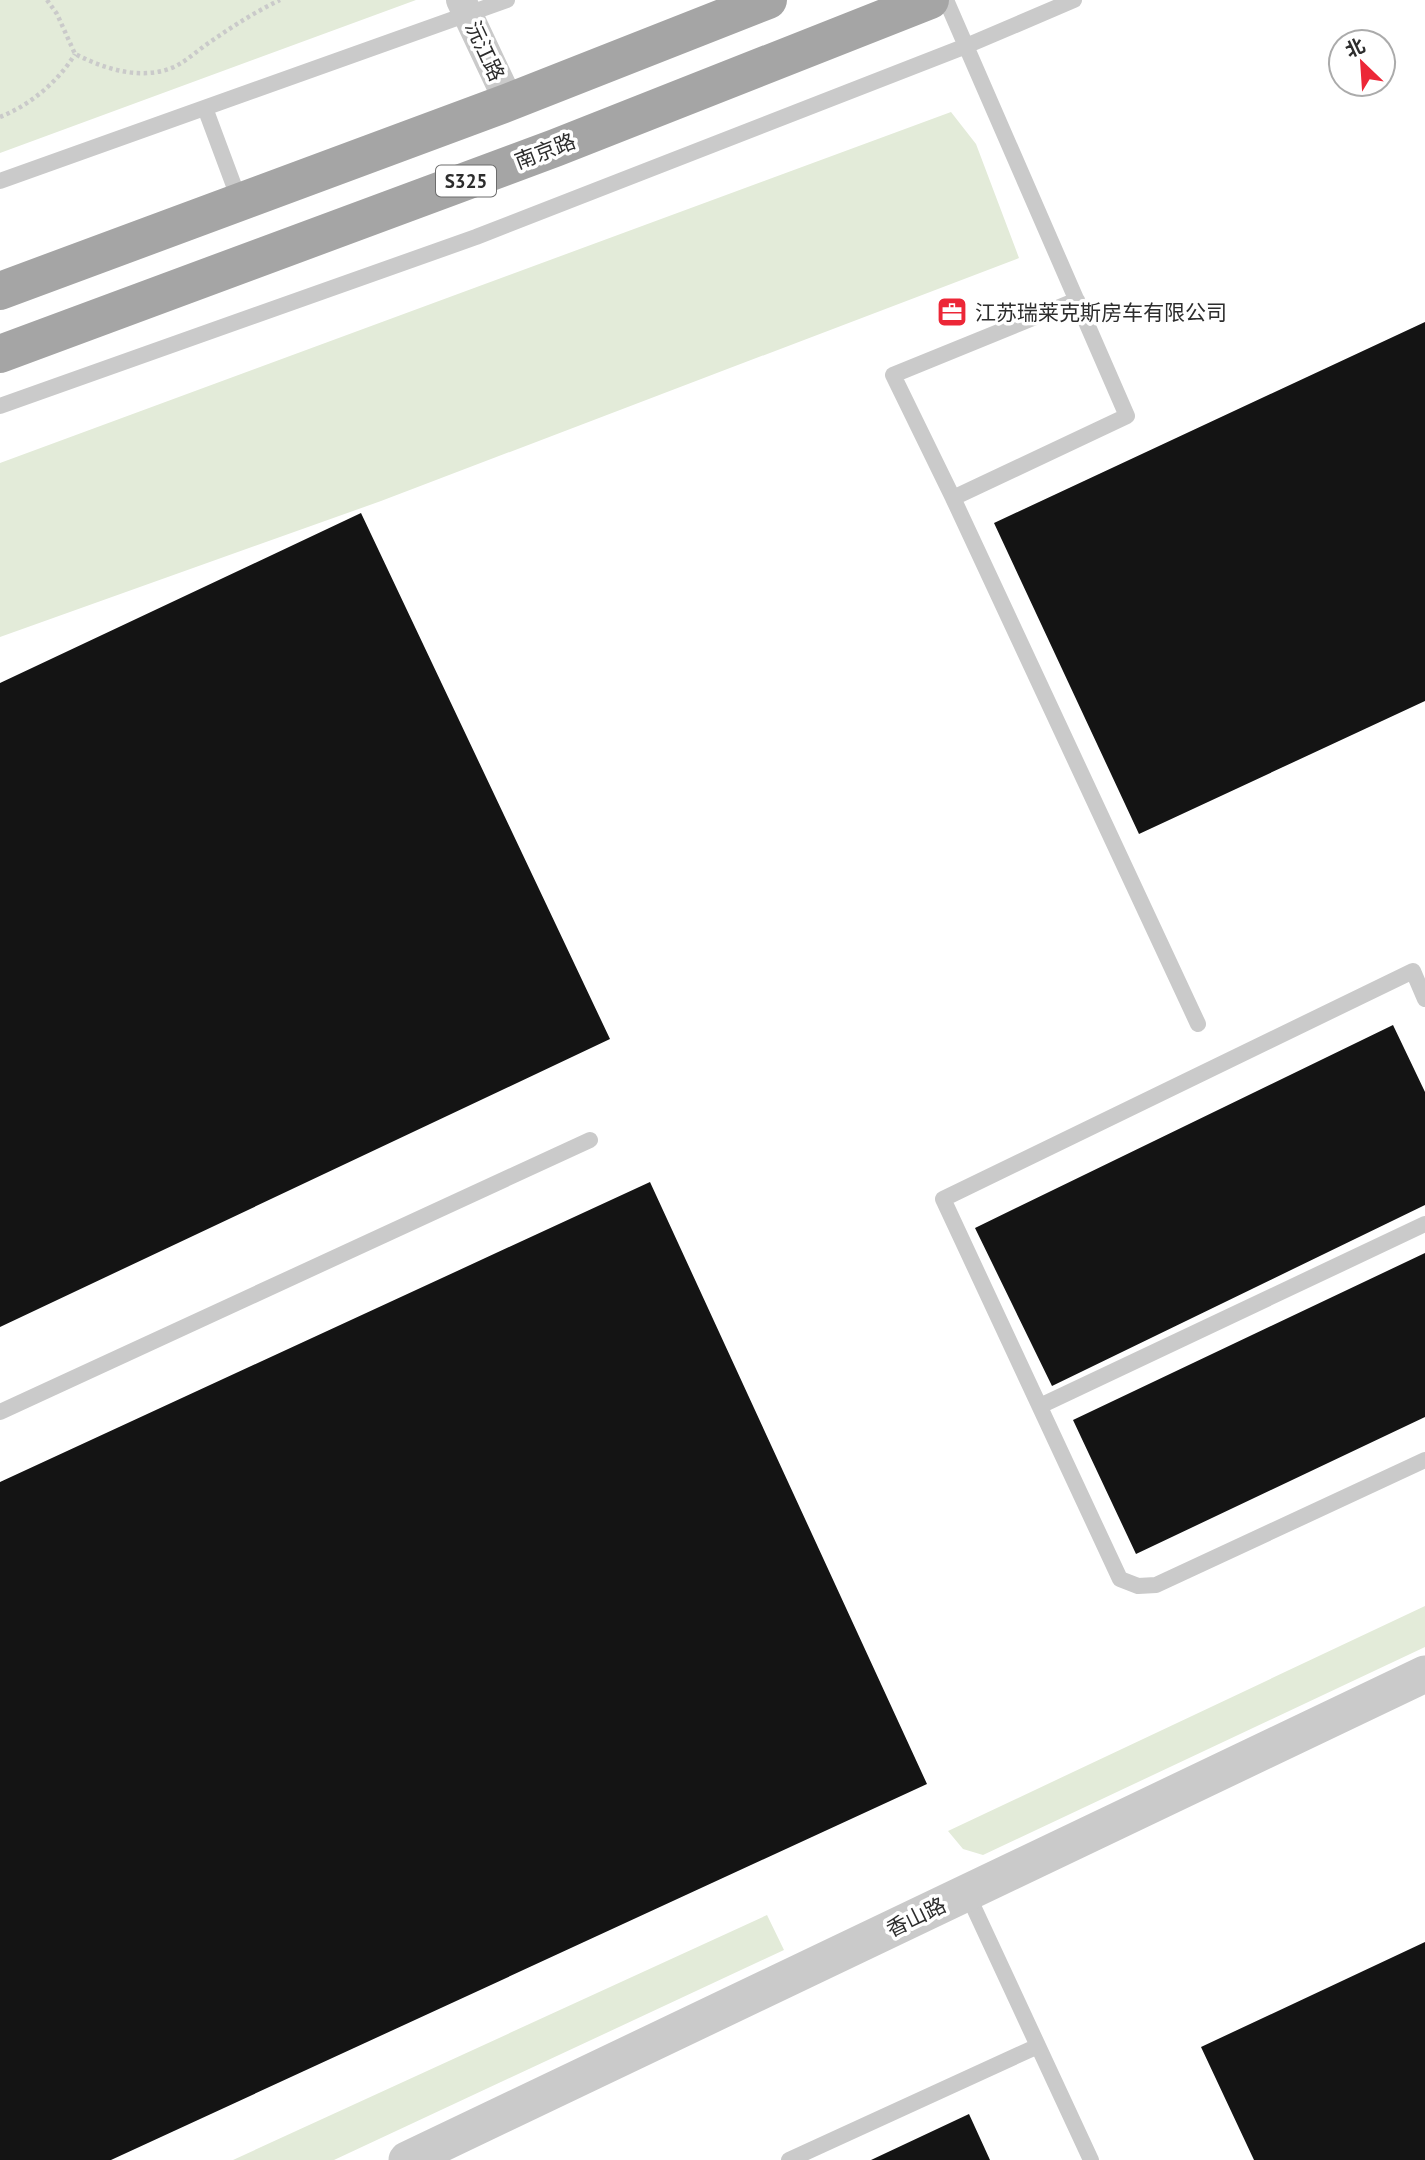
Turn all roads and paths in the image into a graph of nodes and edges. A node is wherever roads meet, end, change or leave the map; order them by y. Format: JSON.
{"nodes":[{"id":1,"x":47,"y":0,"type":"edge"},
{"id":2,"x":280,"y":0,"type":"edge"},
{"id":3,"x":507,"y":0,"type":"edge"},
{"id":4,"x":768,"y":0,"type":"edge"},
{"id":5,"x":930,"y":0,"type":"edge"},
{"id":6,"x":946,"y":0,"type":"edge"},
{"id":7,"x":1074,"y":0,"type":"edge"},
{"id":8,"x":464,"y":7,"type":"edge"},
{"id":9,"x":966,"y":46,"type":"junction"},
{"id":10,"x":75,"y":54,"type":"junction"},
{"id":11,"x":509,"y":102,"type":"junction"},
{"id":12,"x":205,"y":108,"type":"junction"},
{"id":13,"x":0,"y":117,"type":"edge"},
{"id":14,"x":0,"y":181,"type":"edge"},
{"id":15,"x":240,"y":202,"type":"junction"},
{"id":16,"x":0,"y":291,"type":"edge"},
{"id":17,"x":1077,"y":300,"type":"junction"},
{"id":18,"x":0,"y":354,"type":"edge"},
{"id":19,"x":0,"y":406,"type":"edge"},
{"id":20,"x":953,"y":498,"type":"junction"},
{"id":21,"x":1425,"y":999,"type":"edge"},
{"id":22,"x":1198,"y":1024,"type":"dead end"},
{"id":23,"x":590,"y":1140,"type":"dead end"},
{"id":24,"x":1425,"y":1224,"type":"edge"},
{"id":25,"x":1040,"y":1406,"type":"junction"},
{"id":26,"x":0,"y":1412,"type":"edge"},
{"id":27,"x":1425,"y":1460,"type":"edge"},
{"id":28,"x":1425,"y":1674,"type":"edge"},
{"id":29,"x":967,"y":1893,"type":"junction"},
{"id":30,"x":1038,"y":2046,"type":"junction"},
{"id":31,"x":407,"y":2160,"type":"edge"},
{"id":32,"x":789,"y":2160,"type":"edge"},
{"id":33,"x":1091,"y":2160,"type":"edge"}],
"edges":[{"from":1,"to":10,"type":"path"},
{"from":2,"to":10,"type":"path"},
{"from":3,"to":8,"type":"lane"},
{"from":4,"to":11,"type":"main road"},
{"from":5,"to":18,"type":"main road","name":"南京路","number":"S325"},
{"from":6,"to":9,"type":"lane"},
{"from":7,"to":9,"type":"lane"},
{"from":8,"to":11,"type":"street","name":"沅江路"},
{"from":8,"to":12,"type":"lane"},
{"from":9,"to":17,"type":"lane"},
{"from":9,"to":19,"type":"lane"},
{"from":10,"to":13,"type":"path"},
{"from":11,"to":15,"type":"main road"},
{"from":12,"to":14,"type":"lane"},
{"from":12,"to":15,"type":"lane"},
{"from":15,"to":16,"type":"main road"},
{"from":17,"to":20,"type":"lane"},
{"from":17,"to":20,"type":"lane"},
{"from":20,"to":22,"type":"lane"},
{"from":21,"to":25,"type":"lane"},
{"from":23,"to":26,"type":"lane"},
{"from":24,"to":25,"type":"lane"},
{"from":25,"to":27,"type":"lane"},
{"from":28,"to":29,"type":"street","name":"香山路"},
{"from":29,"to":30,"type":"lane"},
{"from":29,"to":31,"type":"street","name":"香山路"},
{"from":30,"to":32,"type":"lane"},
{"from":30,"to":33,"type":"lane"}]}
